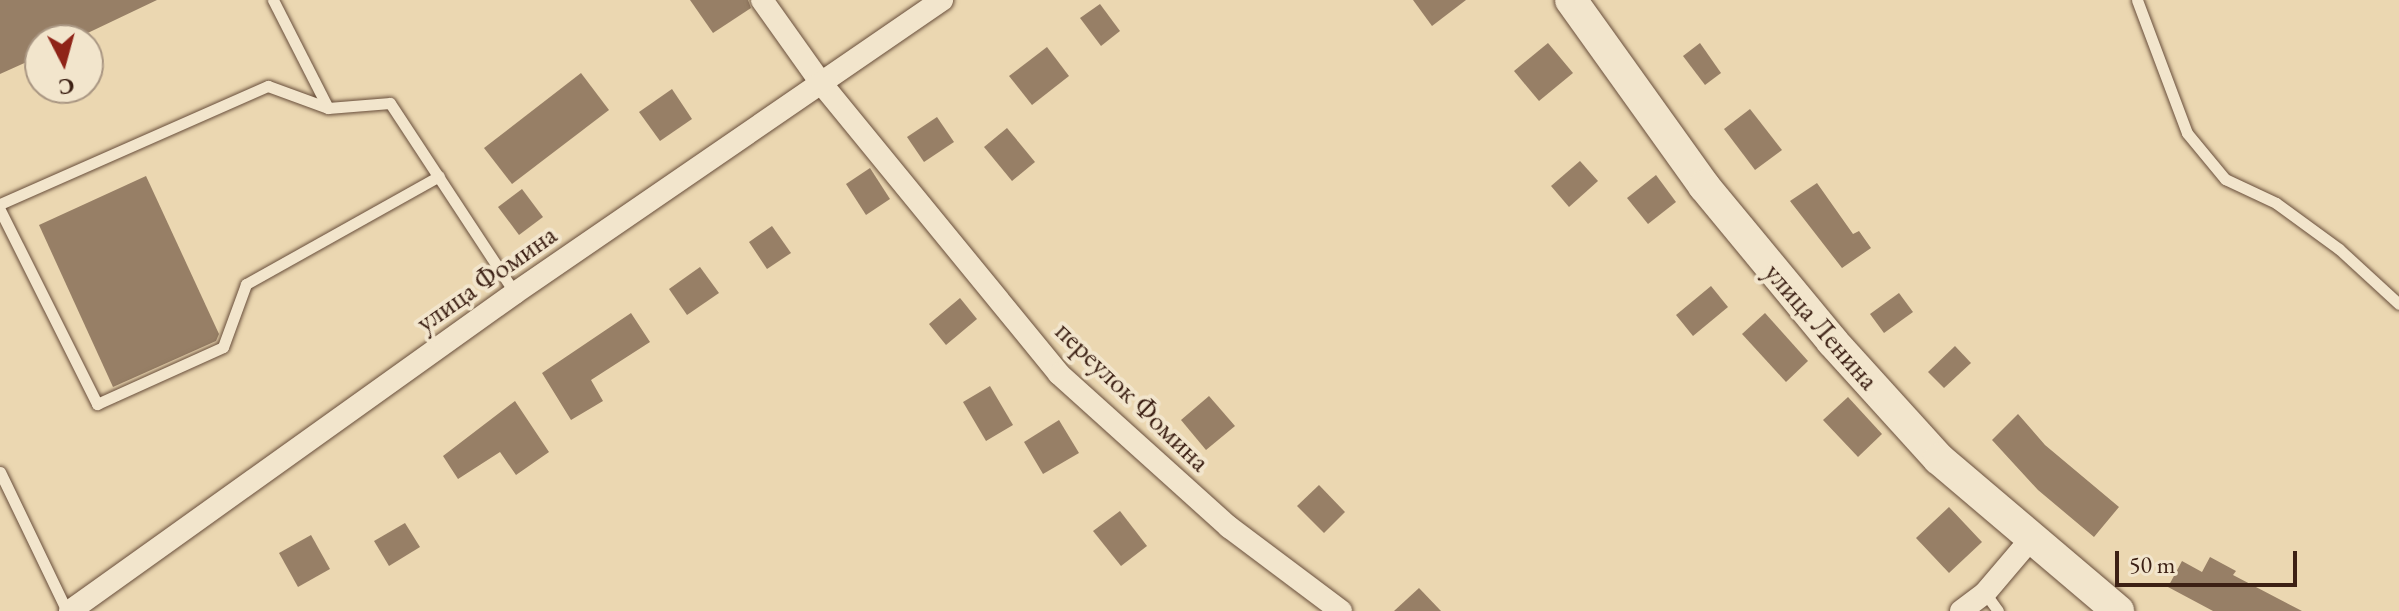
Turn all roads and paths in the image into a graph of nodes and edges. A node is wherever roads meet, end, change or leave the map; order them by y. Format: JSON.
{"nodes":[{"id":1,"x":273,"y":0,"type":"edge"},
{"id":2,"x":762,"y":0,"type":"edge"},
{"id":3,"x":942,"y":0,"type":"edge"},
{"id":4,"x":1571,"y":0,"type":"edge"},
{"id":5,"x":2137,"y":0,"type":"edge"},
{"id":6,"x":821,"y":83,"type":"junction"},
{"id":7,"x":328,"y":108,"type":"junction"},
{"id":8,"x":439,"y":176,"type":"junction"},
{"id":9,"x":0,"y":204,"type":"edge"},
{"id":10,"x":0,"y":210,"type":"edge"},
{"id":11,"x":515,"y":293,"type":"junction"},
{"id":12,"x":2399,"y":304,"type":"edge"},
{"id":13,"x":0,"y":472,"type":"edge"},
{"id":14,"x":2031,"y":539,"type":"junction"},
{"id":15,"x":1992,"y":602,"type":"edge"},
{"id":16,"x":68,"y":611,"type":"edge"},
{"id":17,"x":1341,"y":611,"type":"edge"},
{"id":18,"x":1961,"y":611,"type":"edge"},
{"id":19,"x":2118,"y":611,"type":"edge"}],
"edges":[{"from":1,"to":7,"type":"lane"},
{"from":2,"to":6,"type":"street","name":"переулок Фомина"},
{"from":3,"to":6,"type":"street","name":"улица Фомина"},
{"from":4,"to":14,"type":"street","name":"улица Ленина"},
{"from":5,"to":12,"type":"lane"},
{"from":6,"to":11,"type":"street","name":"улица Фомина"},
{"from":6,"to":17,"type":"street","name":"переулок Фомина"},
{"from":7,"to":8,"type":"lane"},
{"from":7,"to":9,"type":"lane"},
{"from":8,"to":10,"type":"lane"},
{"from":8,"to":11,"type":"lane"},
{"from":11,"to":16,"type":"street","name":"улица Фомина"},
{"from":13,"to":16,"type":"lane"},
{"from":14,"to":15,"type":"street"},
{"from":14,"to":19,"type":"street","name":"улица Ленина"},
{"from":15,"to":18,"type":"street"}]}
